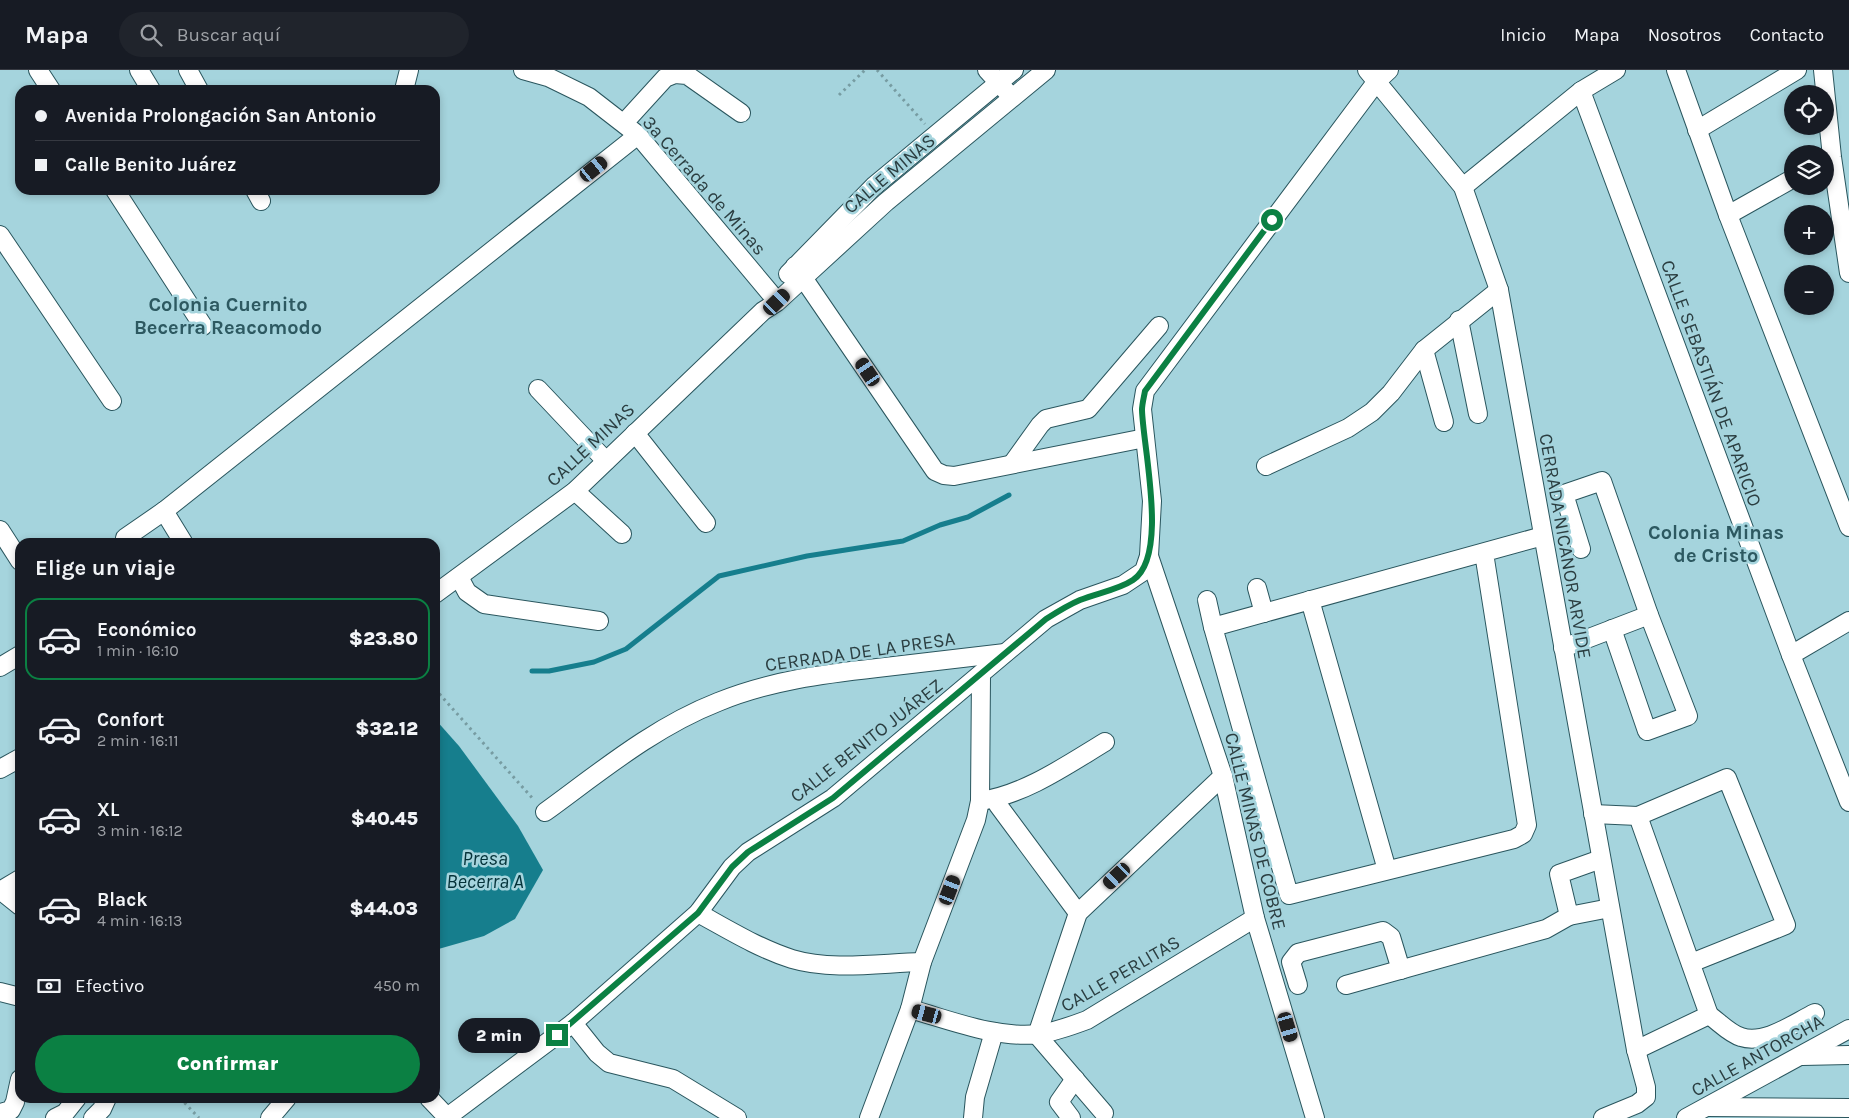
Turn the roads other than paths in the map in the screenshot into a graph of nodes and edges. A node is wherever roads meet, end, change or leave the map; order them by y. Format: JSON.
{"nodes":[{"id":1,"x":38,"y":70,"type":"edge"},
{"id":2,"x":139,"y":70,"type":"edge"},
{"id":3,"x":188,"y":70,"type":"edge"},
{"id":4,"x":409,"y":70,"type":"edge"},
{"id":5,"x":523,"y":70,"type":"edge"},
{"id":6,"x":987,"y":70,"type":"edge"},
{"id":7,"x":1014,"y":70,"type":"edge"},
{"id":8,"x":1046,"y":70,"type":"edge"},
{"id":9,"x":1616,"y":70,"type":"edge"},
{"id":10,"x":1676,"y":70,"type":"edge"},
{"id":11,"x":1797,"y":70,"type":"edge"},
{"id":12,"x":1823,"y":70,"type":"edge"},
{"id":13,"x":552,"y":74,"type":"edge"},
{"id":14,"x":1378,"y":74,"type":"edge"},
{"id":15,"x":999,"y":83,"type":"junction"},
{"id":16,"x":48,"y":85,"type":"edge"},
{"id":17,"x":148,"y":85,"type":"edge"},
{"id":18,"x":196,"y":85,"type":"edge"},
{"id":19,"x":405,"y":85,"type":"edge"},
{"id":20,"x":1580,"y":90,"type":"junction"},
{"id":21,"x":1012,"y":98,"type":"junction"},
{"id":22,"x":741,"y":112,"type":"dead end"},
{"id":23,"x":624,"y":123,"type":"junction"},
{"id":24,"x":1697,"y":130,"type":"junction"},
{"id":25,"x":638,"y":135,"type":"junction"},
{"id":26,"x":1827,"y":145,"type":"edge"},
{"id":27,"x":1784,"y":184,"type":"edge"},
{"id":28,"x":1463,"y":187,"type":"junction"},
{"id":29,"x":1834,"y":192,"type":"edge"},
{"id":30,"x":118,"y":195,"type":"edge"},
{"id":31,"x":1728,"y":215,"type":"junction"},
{"id":32,"x":0,"y":235,"type":"edge"},
{"id":33,"x":799,"y":271,"type":"junction"},
{"id":34,"x":1849,"y":273,"type":"edge"},
{"id":35,"x":1499,"y":290,"type":"junction"},
{"id":36,"x":771,"y":294,"type":"junction"},
{"id":37,"x":762,"y":311,"type":"junction"},
{"id":38,"x":1459,"y":320,"type":"junction"},
{"id":39,"x":203,"y":326,"type":"dead end"},
{"id":40,"x":1159,"y":326,"type":"dead end"},
{"id":41,"x":1424,"y":350,"type":"junction"},
{"id":42,"x":538,"y":389,"type":"dead end"},
{"id":43,"x":112,"y":401,"type":"dead end"},
{"id":44,"x":1478,"y":414,"type":"dead end"},
{"id":45,"x":1444,"y":422,"type":"dead end"},
{"id":46,"x":635,"y":433,"type":"junction"},
{"id":47,"x":1146,"y":438,"type":"junction"},
{"id":48,"x":606,"y":461,"type":"junction"},
{"id":49,"x":1012,"y":464,"type":"junction"},
{"id":50,"x":1266,"y":466,"type":"dead end"},
{"id":51,"x":575,"y":491,"type":"junction"},
{"id":52,"x":164,"y":511,"type":"junction"},
{"id":53,"x":706,"y":523,"type":"dead end"},
{"id":54,"x":1849,"y":526,"type":"edge"},
{"id":55,"x":0,"y":530,"type":"edge"},
{"id":56,"x":622,"y":534,"type":"dead end"},
{"id":57,"x":1543,"y":536,"type":"junction"},
{"id":58,"x":125,"y":538,"type":"dead end"},
{"id":59,"x":181,"y":538,"type":"edge"},
{"id":60,"x":1581,"y":549,"type":"dead end"},
{"id":61,"x":15,"y":553,"type":"edge"},
{"id":62,"x":1484,"y":553,"type":"junction"},
{"id":63,"x":1149,"y":556,"type":"junction"},
{"id":64,"x":459,"y":577,"type":"junction"},
{"id":65,"x":1257,"y":588,"type":"dead end"},
{"id":66,"x":440,"y":590,"type":"edge"},
{"id":67,"x":1207,"y":600,"type":"dead end"},
{"id":68,"x":1310,"y":600,"type":"junction"},
{"id":69,"x":1264,"y":613,"type":"junction"},
{"id":70,"x":1649,"y":615,"type":"junction"},
{"id":71,"x":599,"y":621,"type":"dead end"},
{"id":72,"x":1849,"y":621,"type":"edge"},
{"id":73,"x":1213,"y":627,"type":"junction"},
{"id":74,"x":1612,"y":629,"type":"junction"},
{"id":75,"x":1563,"y":648,"type":"junction"},
{"id":76,"x":1005,"y":653,"type":"junction"},
{"id":77,"x":1791,"y":654,"type":"junction"},
{"id":78,"x":15,"y":658,"type":"edge"},
{"id":79,"x":0,"y":667,"type":"edge"},
{"id":80,"x":981,"y":676,"type":"junction"},
{"id":81,"x":1106,"y":742,"type":"dead end"},
{"id":82,"x":15,"y":761,"type":"edge"},
{"id":83,"x":0,"y":770,"type":"edge"},
{"id":84,"x":1223,"y":776,"type":"junction"},
{"id":85,"x":980,"y":801,"type":"junction"},
{"id":86,"x":1849,"y":802,"type":"edge"},
{"id":87,"x":998,"y":805,"type":"dead end"},
{"id":88,"x":545,"y":812,"type":"road end"},
{"id":89,"x":1593,"y":814,"type":"junction"},
{"id":90,"x":1638,"y":816,"type":"junction"},
{"id":91,"x":1601,"y":859,"type":"junction"},
{"id":92,"x":1387,"y":870,"type":"junction"},
{"id":93,"x":15,"y":882,"type":"edge"},
{"id":94,"x":0,"y":890,"type":"edge"},
{"id":95,"x":15,"y":902,"type":"edge"},
{"id":96,"x":1610,"y":908,"type":"junction"},
{"id":97,"x":698,"y":913,"type":"junction"},
{"id":98,"x":1078,"y":913,"type":"junction"},
{"id":99,"x":1569,"y":916,"type":"junction"},
{"id":100,"x":1255,"y":918,"type":"junction"},
{"id":101,"x":922,"y":962,"type":"junction"},
{"id":102,"x":1691,"y":963,"type":"junction"},
{"id":103,"x":1401,"y":970,"type":"junction"},
{"id":104,"x":1298,"y":985,"type":"dead end"},
{"id":105,"x":1346,"y":985,"type":"dead end"},
{"id":106,"x":0,"y":992,"type":"edge"},
{"id":107,"x":15,"y":996,"type":"edge"},
{"id":108,"x":910,"y":1009,"type":"junction"},
{"id":109,"x":1815,"y":1013,"type":"dead end"},
{"id":110,"x":1709,"y":1015,"type":"junction"},
{"id":111,"x":573,"y":1023,"type":"junction"},
{"id":112,"x":1849,"y":1029,"type":"edge"},
{"id":113,"x":994,"y":1032,"type":"junction"},
{"id":114,"x":1037,"y":1034,"type":"junction"},
{"id":115,"x":1636,"y":1050,"type":"junction"},
{"id":116,"x":1849,"y":1055,"type":"edge"},
{"id":117,"x":1799,"y":1056,"type":"junction"},
{"id":118,"x":1075,"y":1079,"type":"junction"},
{"id":119,"x":15,"y":1102,"type":"edge"},
{"id":120,"x":73,"y":1103,"type":"edge"},
{"id":121,"x":283,"y":1103,"type":"edge"},
{"id":122,"x":433,"y":1103,"type":"edge"},
{"id":123,"x":1849,"y":1108,"type":"edge"},
{"id":124,"x":1705,"y":1112,"type":"edge"},
{"id":125,"x":2,"y":1113,"type":"edge"},
{"id":126,"x":1104,"y":1113,"type":"dead end"},
{"id":127,"x":55,"y":1118,"type":"edge"},
{"id":128,"x":270,"y":1118,"type":"edge"},
{"id":129,"x":446,"y":1118,"type":"edge"},
{"id":130,"x":737,"y":1118,"type":"edge"},
{"id":131,"x":870,"y":1118,"type":"edge"},
{"id":132,"x":973,"y":1118,"type":"edge"},
{"id":133,"x":1071,"y":1118,"type":"edge"},
{"id":134,"x":1315,"y":1118,"type":"edge"},
{"id":135,"x":1603,"y":1118,"type":"edge"},
{"id":136,"x":1686,"y":1118,"type":"edge"}],
"edges":[{"from":1,"to":16,"type":"street"},
{"from":2,"to":17,"type":"street"},
{"from":3,"to":18,"type":"street"},
{"from":4,"to":19,"type":"street"},
{"from":5,"to":13,"type":"street","name":"3ª Cerrada de Minas"},
{"from":6,"to":15,"type":"street"},
{"from":7,"to":15,"type":"street","name":"CALLE MINAS"},
{"from":8,"to":21,"type":"street","name":"CALLE MINAS"},
{"from":9,"to":20,"type":"street"},
{"from":10,"to":24,"type":"street"},
{"from":11,"to":24,"type":"street"},
{"from":12,"to":26,"type":"street"},
{"from":13,"to":23,"type":"street","name":"3ª Cerrada de Minas"},
{"from":14,"to":28,"type":"street","name":"CERRADA NICANOR ARVIDE"},
{"from":14,"to":47,"type":"street","name":"CALLE BENITO JUÁREZ"},
{"from":15,"to":21,"type":"street"},
{"from":15,"to":33,"type":"street","name":"CALLE MINAS"},
{"from":20,"to":28,"type":"street"},
{"from":20,"to":77,"type":"street","name":"CALLE SEBASTIÁN DE APARICIO"},
{"from":21,"to":33,"type":"street","name":"CALLE MINAS"},
{"from":22,"to":23,"type":"street"},
{"from":23,"to":25,"type":"street","name":"3ª Cerrada de Minas"},
{"from":24,"to":31,"type":"street"},
{"from":25,"to":36,"type":"street","name":"3ª Cerrada de Minas"},
{"from":25,"to":52,"type":"street"},
{"from":27,"to":31,"type":"street"},
{"from":28,"to":35,"type":"street","name":"CERRADA NICANOR ARVIDE"},
{"from":29,"to":34,"type":"street"},
{"from":30,"to":39,"type":"street"},
{"from":31,"to":54,"type":"street"},
{"from":32,"to":43,"type":"street"},
{"from":33,"to":36,"type":"street","name":"CALLE MINAS"},
{"from":33,"to":37,"type":"street","name":"CALLE MINAS"},
{"from":33,"to":49,"type":"street"},
{"from":35,"to":38,"type":"street"},
{"from":35,"to":57,"type":"street","name":"CERRADA NICANOR ARVIDE"},
{"from":36,"to":37,"type":"street","name":"CALLE MINAS"},
{"from":37,"to":46,"type":"street","name":"CALLE MINAS"},
{"from":38,"to":41,"type":"street"},
{"from":38,"to":44,"type":"street"},
{"from":40,"to":49,"type":"street"},
{"from":41,"to":45,"type":"street"},
{"from":41,"to":50,"type":"street"},
{"from":42,"to":48,"type":"street"},
{"from":46,"to":48,"type":"street","name":"CALLE MINAS"},
{"from":46,"to":53,"type":"street"},
{"from":47,"to":49,"type":"street"},
{"from":47,"to":63,"type":"street","name":"CALLE BENITO JUÁREZ"},
{"from":48,"to":51,"type":"street","name":"CALLE MINAS"},
{"from":51,"to":56,"type":"street"},
{"from":51,"to":64,"type":"street","name":"CALLE MINAS"},
{"from":52,"to":58,"type":"street"},
{"from":52,"to":59,"type":"street"},
{"from":55,"to":61,"type":"street"},
{"from":57,"to":62,"type":"street"},
{"from":57,"to":75,"type":"street","name":"CERRADA NICANOR ARVIDE"},
{"from":60,"to":70,"type":"street"},
{"from":62,"to":68,"type":"street"},
{"from":62,"to":92,"type":"street"},
{"from":63,"to":76,"type":"street","name":"CALLE BENITO JUÁREZ"},
{"from":63,"to":84,"type":"street","name":"CALLE MINAS DE COBRE"},
{"from":64,"to":66,"type":"street","name":"CALLE MINAS"},
{"from":64,"to":71,"type":"street"},
{"from":65,"to":69,"type":"street"},
{"from":67,"to":73,"type":"street"},
{"from":68,"to":69,"type":"street"},
{"from":68,"to":92,"type":"street"},
{"from":69,"to":73,"type":"street"},
{"from":70,"to":74,"type":"street"},
{"from":70,"to":74,"type":"street"},
{"from":72,"to":77,"type":"street"},
{"from":73,"to":92,"type":"street"},
{"from":74,"to":75,"type":"street"},
{"from":75,"to":89,"type":"street","name":"CERRADA NICANOR ARVIDE"},
{"from":76,"to":80,"type":"street","name":"CALLE BENITO JUÁREZ"},
{"from":76,"to":88,"type":"street","name":"CERRADA DE LA PRESA"},
{"from":77,"to":86,"type":"street","name":"CALLE SEBASTIÁN DE APARICIO"},
{"from":78,"to":79,"type":"street"},
{"from":80,"to":85,"type":"street"},
{"from":80,"to":97,"type":"street","name":"CALLE BENITO JUÁREZ"},
{"from":81,"to":85,"type":"street"},
{"from":82,"to":83,"type":"street"},
{"from":84,"to":98,"type":"street"},
{"from":84,"to":100,"type":"street","name":"CALLE MINAS DE COBRE"},
{"from":85,"to":101,"type":"street"},
{"from":87,"to":98,"type":"street"},
{"from":89,"to":90,"type":"street"},
{"from":89,"to":91,"type":"street","name":"CERRADA NICANOR ARVIDE"},
{"from":90,"to":102,"type":"street"},
{"from":90,"to":102,"type":"street"},
{"from":91,"to":96,"type":"street","name":"CERRADA NICANOR ARVIDE"},
{"from":91,"to":99,"type":"street"},
{"from":93,"to":94,"type":"street"},
{"from":94,"to":95,"type":"street"},
{"from":96,"to":99,"type":"street"},
{"from":96,"to":115,"type":"street","name":"CERRADA NICANOR ARVIDE"},
{"from":97,"to":101,"type":"street"},
{"from":97,"to":111,"type":"street","name":"CALLE BENITO JUÁREZ"},
{"from":98,"to":114,"type":"street"},
{"from":99,"to":103,"type":"street"},
{"from":100,"to":114,"type":"street","name":"CALLE PERLITAS"},
{"from":100,"to":134,"type":"street","name":"CALLE MINAS DE COBRE"},
{"from":101,"to":108,"type":"street"},
{"from":102,"to":110,"type":"street"},
{"from":103,"to":104,"type":"street"},
{"from":103,"to":105,"type":"street"},
{"from":106,"to":107,"type":"street"},
{"from":108,"to":113,"type":"street","name":"CALLE PERLITAS"},
{"from":108,"to":131,"type":"street"},
{"from":109,"to":110,"type":"street"},
{"from":110,"to":115,"type":"street"},
{"from":111,"to":129,"type":"street","name":"CALLE BENITO JUÁREZ"},
{"from":111,"to":130,"type":"street"},
{"from":112,"to":117,"type":"street","name":"CALLE ANTORCHA"},
{"from":113,"to":114,"type":"street","name":"CALLE PERLITAS"},
{"from":113,"to":132,"type":"street"},
{"from":114,"to":118,"type":"street"},
{"from":115,"to":135,"type":"street","name":"CERRADA NICANOR ARVIDE"},
{"from":116,"to":117,"type":"street"},
{"from":117,"to":124,"type":"street","name":"CALLE ANTORCHA"},
{"from":118,"to":126,"type":"street"},
{"from":118,"to":133,"type":"street"},
{"from":119,"to":125,"type":"street"},
{"from":120,"to":127,"type":"street"},
{"from":121,"to":128,"type":"street"},
{"from":122,"to":129,"type":"street"},
{"from":123,"to":124,"type":"street"},
{"from":124,"to":136,"type":"street","name":"CALLE ANTORCHA"}]}
